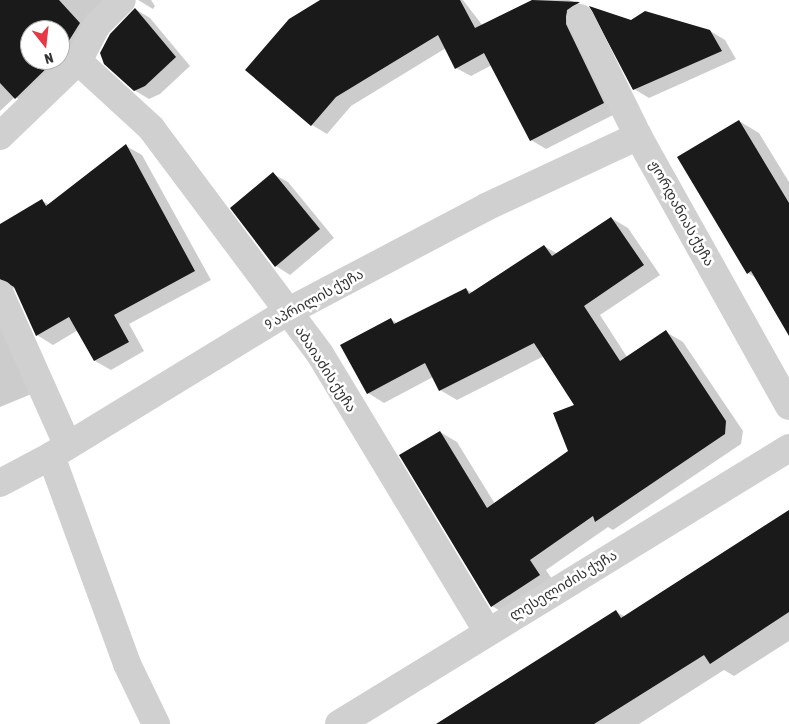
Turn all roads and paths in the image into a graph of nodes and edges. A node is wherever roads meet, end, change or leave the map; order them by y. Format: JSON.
{"nodes":[{"id":1,"x":122,"y":0,"type":"edge"},
{"id":2,"x":580,"y":18,"type":"dead end"},
{"id":3,"x":78,"y":61,"type":"junction"},
{"id":4,"x":0,"y":136,"type":"edge"},
{"id":5,"x":638,"y":136,"type":"junction"},
{"id":6,"x":0,"y":294,"type":"edge"},
{"id":7,"x":287,"y":312,"type":"junction"},
{"id":8,"x":789,"y":406,"type":"edge"},
{"id":9,"x":789,"y":448,"type":"edge"},
{"id":10,"x":60,"y":450,"type":"junction"},
{"id":11,"x":0,"y":483,"type":"edge"},
{"id":12,"x":487,"y":631,"type":"junction"},
{"id":13,"x":156,"y":724,"type":"edge"},
{"id":14,"x":339,"y":724,"type":"edge"}],
"edges":[{"from":1,"to":3,"type":"street"},
{"from":2,"to":5,"type":"street","name":"ჟორდანიას ქუჩა"},
{"from":3,"to":4,"type":"street"},
{"from":3,"to":7,"type":"street","name":"აბაიაძის ქუჩა"},
{"from":5,"to":7,"type":"street","name":"9 აპრილის ქუჩა"},
{"from":5,"to":8,"type":"street","name":"ჟორდანიას ქუჩა"},
{"from":6,"to":10,"type":"street"},
{"from":7,"to":10,"type":"street","name":"9 აპრილის ქუჩა"},
{"from":7,"to":12,"type":"street","name":"აბაიაძის ქუჩა"},
{"from":9,"to":12,"type":"street","name":"ლესელიძის ქუჩა"},
{"from":10,"to":11,"type":"street","name":"9 აპრილის ქუჩა"},
{"from":10,"to":13,"type":"street"},
{"from":12,"to":14,"type":"street","name":"ლესელიძის ქუჩა"}]}
